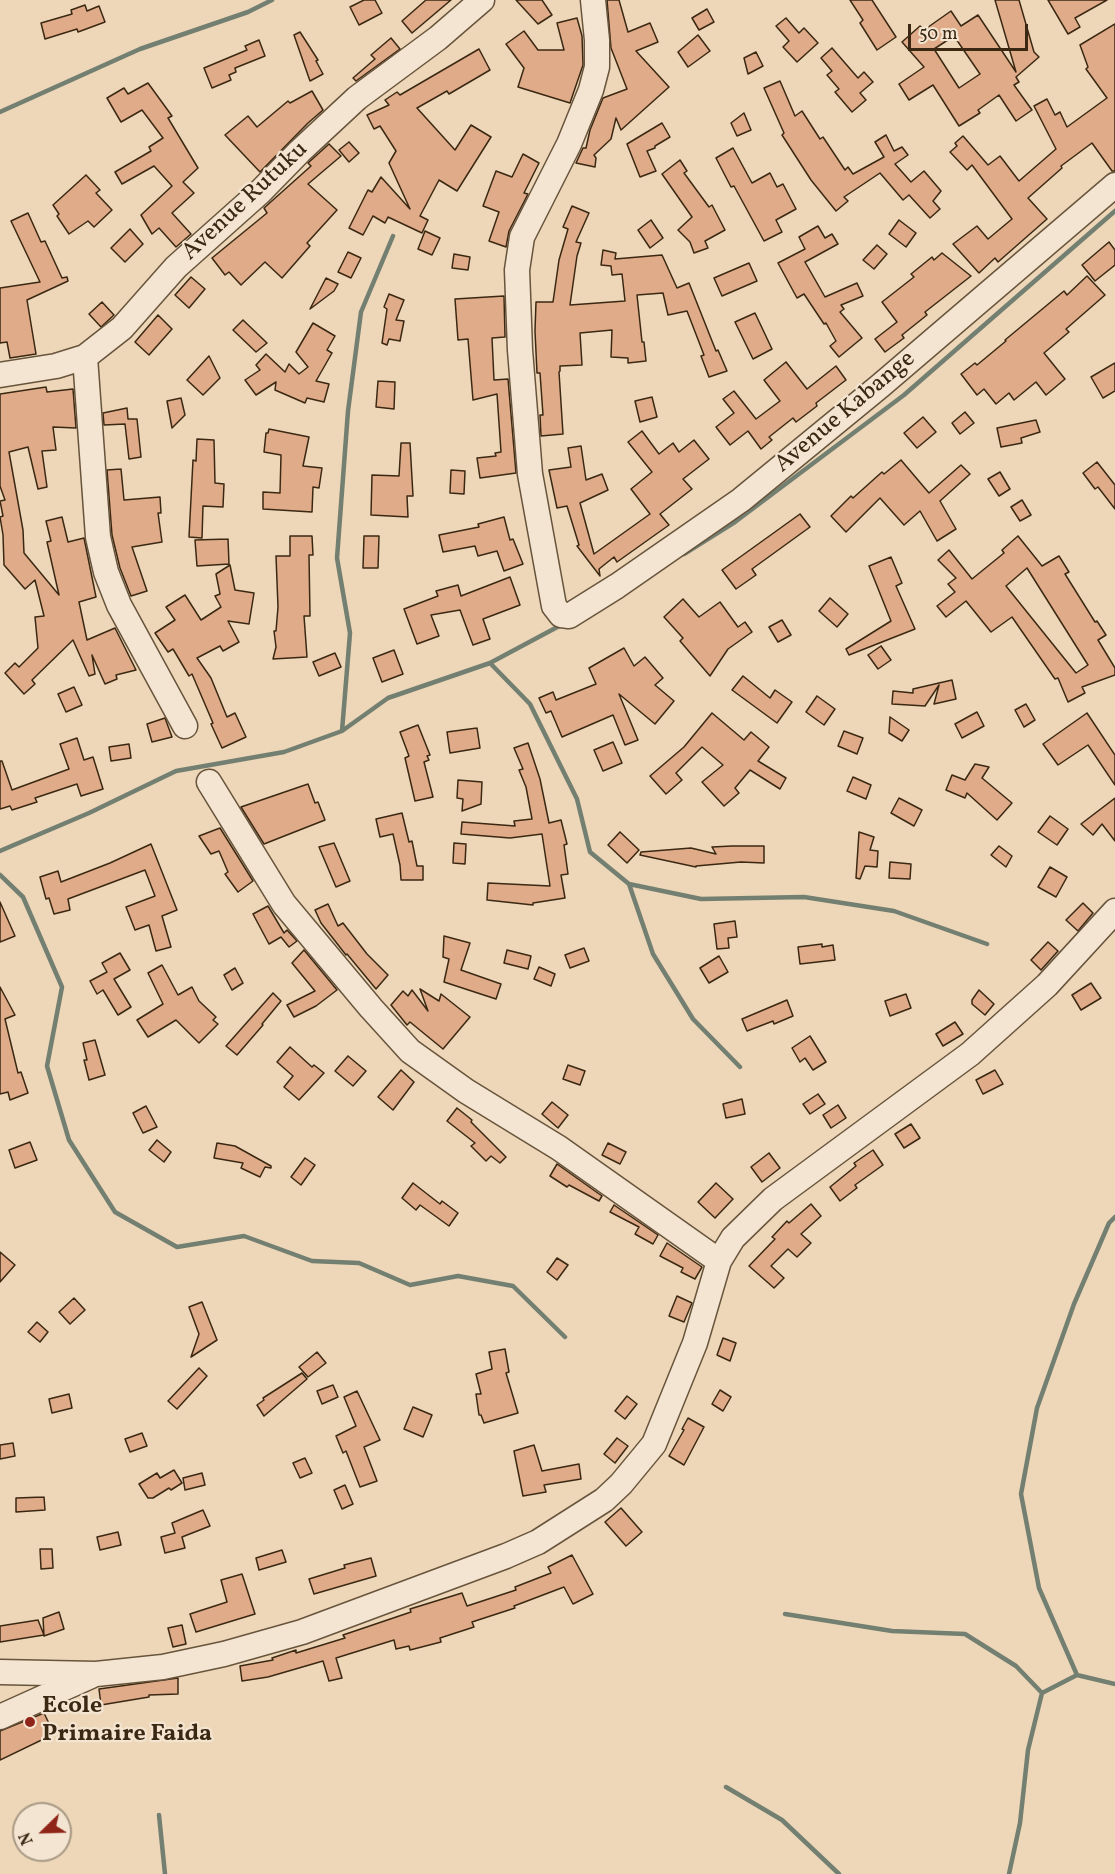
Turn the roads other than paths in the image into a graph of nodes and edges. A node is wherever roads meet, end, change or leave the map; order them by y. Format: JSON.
{"nodes":[{"id":1,"x":482,"y":0,"type":"edge"},
{"id":2,"x":593,"y":0,"type":"edge"},
{"id":3,"x":1115,"y":185,"type":"edge"},
{"id":4,"x":85,"y":357,"type":"junction"},
{"id":5,"x":0,"y":375,"type":"edge"},
{"id":6,"x":185,"y":726,"type":"dead end"},
{"id":7,"x":209,"y":782,"type":"dead end"},
{"id":8,"x":1115,"y":911,"type":"edge"},
{"id":9,"x":719,"y":1261,"type":"junction"},
{"id":10,"x":0,"y":1672,"type":"edge"},
{"id":11,"x":96,"y":1674,"type":"junction"},
{"id":12,"x":0,"y":1717,"type":"edge"}],
"edges":[{"from":1,"to":4,"type":"street","name":"Avenue Rutuku"},
{"from":2,"to":3,"type":"street","name":"Avenue Kabange"},
{"from":4,"to":5,"type":"street","name":"Avenue Rutuku"},
{"from":4,"to":6,"type":"street"},
{"from":7,"to":9,"type":"street"},
{"from":8,"to":9,"type":"street"},
{"from":9,"to":11,"type":"street"},
{"from":10,"to":11,"type":"street"},
{"from":11,"to":12,"type":"street"}]}
